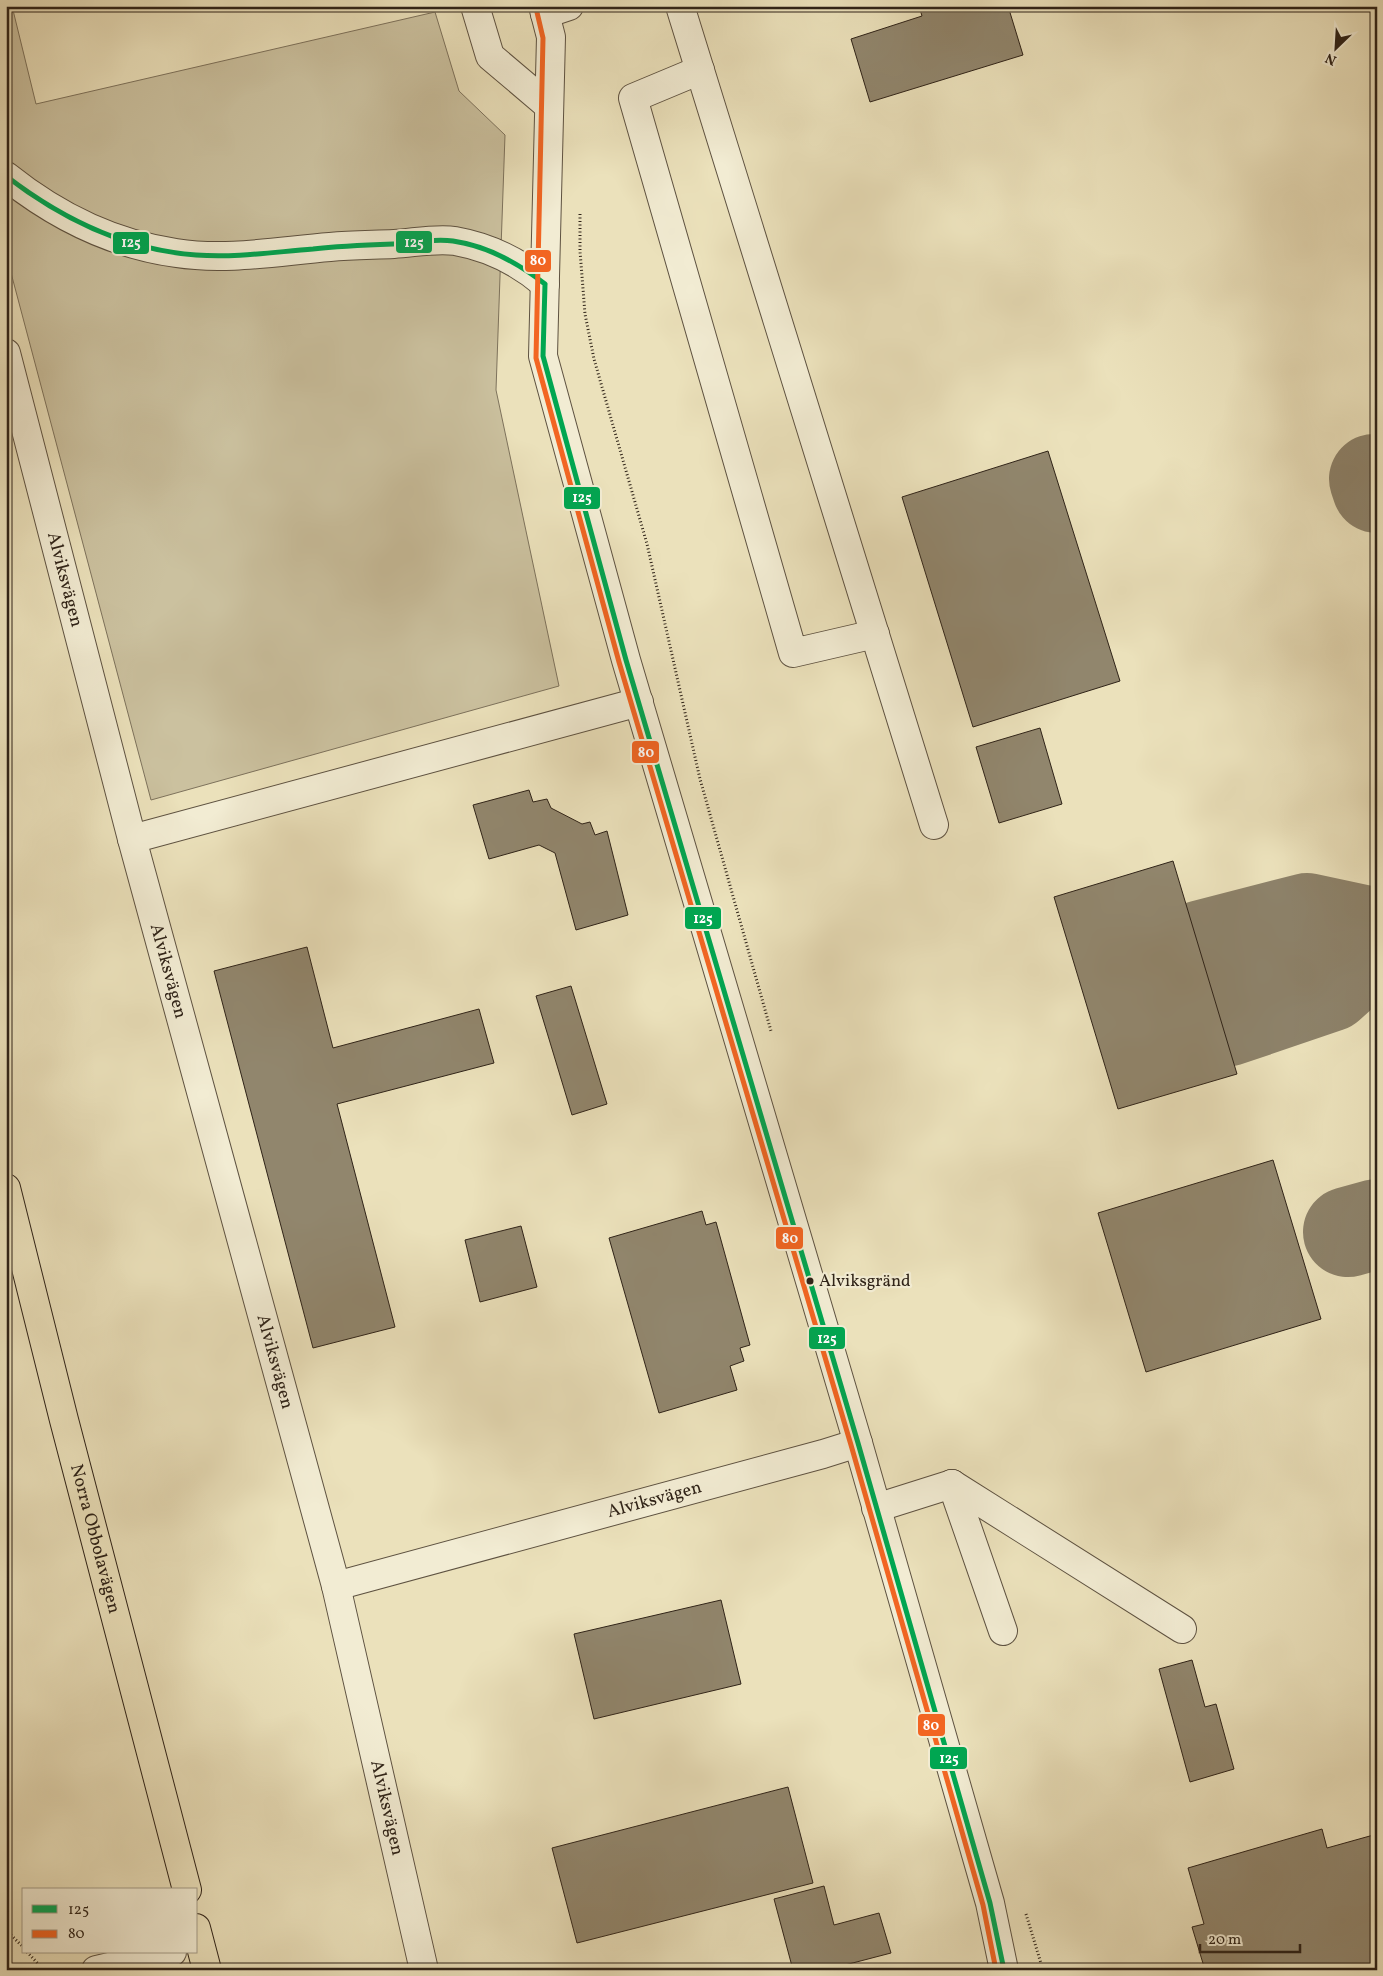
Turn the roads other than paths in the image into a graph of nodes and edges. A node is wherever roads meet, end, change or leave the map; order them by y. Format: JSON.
{"nodes":[{"id":1,"x":460,"y":6,"type":"edge"},
{"id":2,"x":476,"y":6,"type":"edge"},
{"id":3,"x":487,"y":6,"type":"edge"},
{"id":4,"x":680,"y":6,"type":"edge"},
{"id":5,"x":552,"y":9,"type":"edge"},
{"id":6,"x":490,"y":56,"type":"junction"},
{"id":7,"x":700,"y":70,"type":"junction"},
{"id":8,"x":549,"y":106,"type":"junction"},
{"id":9,"x":6,"y":176,"type":"edge"},
{"id":10,"x":545,"y":284,"type":"junction"},
{"id":11,"x":6,"y":353,"type":"edge"},
{"id":12,"x":875,"y":634,"type":"junction"},
{"id":13,"x":638,"y":702,"type":"junction"},
{"id":14,"x":934,"y":825,"type":"dead end"},
{"id":15,"x":132,"y":839,"type":"junction"},
{"id":16,"x":6,"y":1188,"type":"edge"},
{"id":17,"x":858,"y":1443,"type":"junction"},
{"id":18,"x":952,"y":1484,"type":"junction"},
{"id":19,"x":876,"y":1508,"type":"junction"},
{"id":20,"x":336,"y":1586,"type":"junction"},
{"id":21,"x":1182,"y":1629,"type":"dead end"},
{"id":22,"x":1003,"y":1631,"type":"dead end"},
{"id":23,"x":186,"y":1888,"type":"edge"},
{"id":24,"x":164,"y":1954,"type":"edge"},
{"id":25,"x":96,"y":1970,"type":"edge"},
{"id":26,"x":424,"y":1970,"type":"edge"},
{"id":27,"x":1004,"y":1970,"type":"edge"}],
"edges":[{"from":1,"to":6,"type":"street"},
{"from":2,"to":6,"type":"street"},
{"from":3,"to":6,"type":"street"},
{"from":4,"to":7,"type":"street"},
{"from":5,"to":8,"type":"street"},
{"from":6,"to":8,"type":"street"},
{"from":7,"to":12,"type":"street"},
{"from":7,"to":12,"type":"street"},
{"from":8,"to":10,"type":"street"},
{"from":9,"to":10,"type":"street"},
{"from":10,"to":13,"type":"street"},
{"from":11,"to":15,"type":"street","name":"Alviksvägen"},
{"from":12,"to":14,"type":"street"},
{"from":13,"to":15,"type":"street"},
{"from":13,"to":17,"type":"street"},
{"from":15,"to":20,"type":"street","name":"Alviksvägen"},
{"from":16,"to":23,"type":"highway","name":"Norra Obbolavägen"},
{"from":17,"to":19,"type":"street"},
{"from":17,"to":20,"type":"street","name":"Alviksvägen"},
{"from":18,"to":19,"type":"street"},
{"from":18,"to":21,"type":"street"},
{"from":18,"to":22,"type":"street"},
{"from":19,"to":27,"type":"street"},
{"from":20,"to":26,"type":"street","name":"Alviksvägen"},
{"from":24,"to":25,"type":"street"}]}
